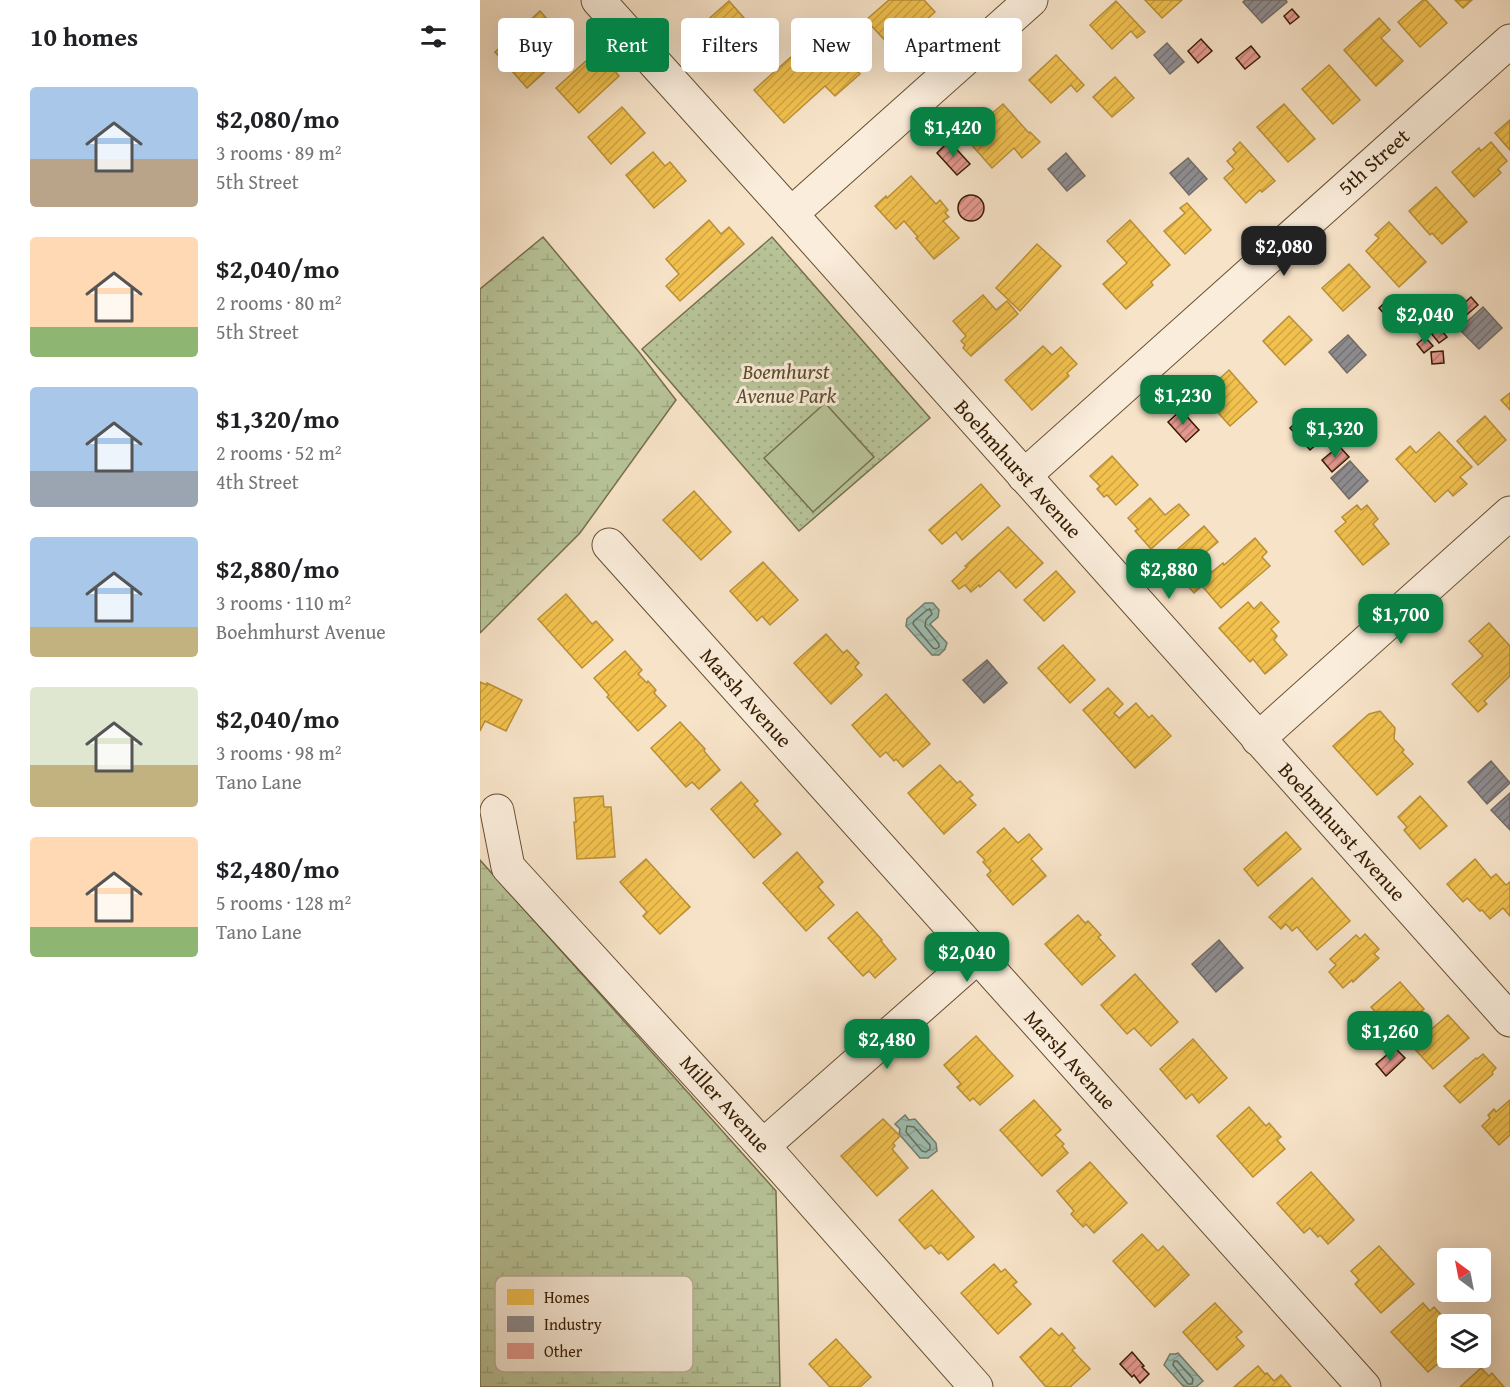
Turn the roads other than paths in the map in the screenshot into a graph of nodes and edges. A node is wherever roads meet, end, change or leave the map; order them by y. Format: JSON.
{"nodes":[{"id":1,"x":598,"y":0,"type":"edge"},
{"id":2,"x":1031,"y":0,"type":"edge"},
{"id":3,"x":1510,"y":40,"type":"edge"},
{"id":4,"x":791,"y":214,"type":"junction"},
{"id":5,"x":1024,"y":476,"type":"junction"},
{"id":6,"x":1510,"y":513,"type":"edge"},
{"id":7,"x":609,"y":545,"type":"dead end"},
{"id":8,"x":1258,"y":739,"type":"junction"},
{"id":9,"x":496,"y":811,"type":"dead end"},
{"id":10,"x":978,"y":957,"type":"junction"},
{"id":11,"x":1504,"y":1002,"type":"edge"},
{"id":12,"x":763,"y":1146,"type":"junction"},
{"id":13,"x":976,"y":1387,"type":"edge"},
{"id":14,"x":1364,"y":1387,"type":"edge"}],
"edges":[{"from":1,"to":4,"type":"street","name":"Boehmhurst Avenue"},
{"from":2,"to":4,"type":"street"},
{"from":3,"to":5,"type":"street","name":"5th Street"},
{"from":4,"to":5,"type":"street","name":"Boehmhurst Avenue"},
{"from":5,"to":8,"type":"street","name":"Boehmhurst Avenue"},
{"from":6,"to":8,"type":"street"},
{"from":7,"to":10,"type":"street","name":"Marsh Avenue"},
{"from":8,"to":11,"type":"street","name":"Boehmhurst Avenue"},
{"from":9,"to":12,"type":"street","name":"Miller Avenue"},
{"from":10,"to":12,"type":"street"},
{"from":10,"to":14,"type":"street","name":"Marsh Avenue"},
{"from":12,"to":13,"type":"street","name":"Miller Avenue"}]}
